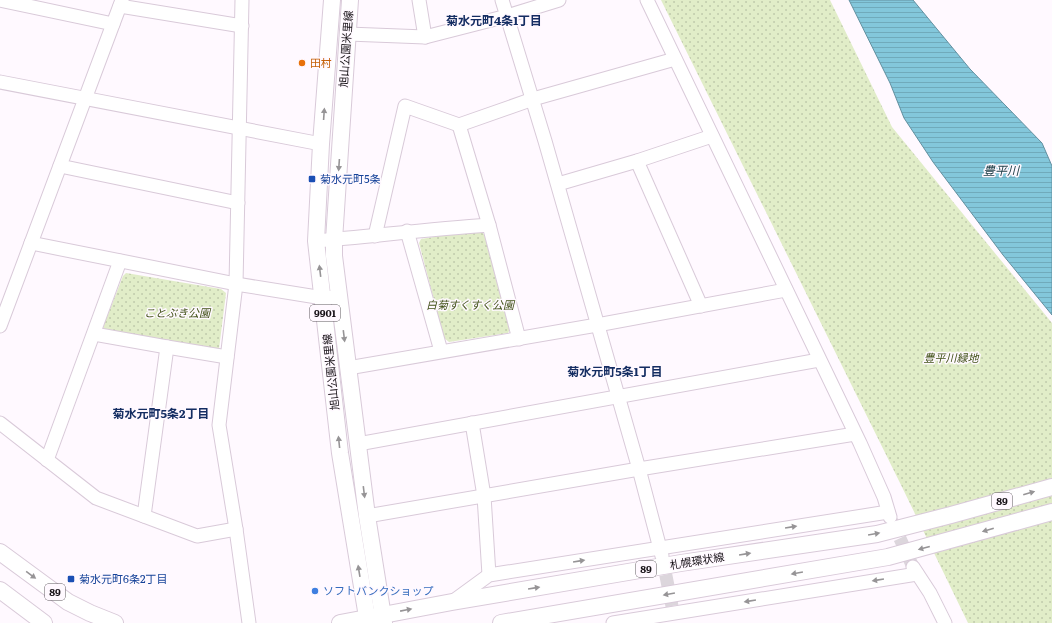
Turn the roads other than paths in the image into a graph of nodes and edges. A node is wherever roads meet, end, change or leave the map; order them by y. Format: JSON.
{"nodes":[{"id":1,"x":0,"y":0,"type":"edge"},
{"id":2,"x":242,"y":0,"type":"edge"},
{"id":3,"x":332,"y":0,"type":"edge"},
{"id":4,"x":350,"y":0,"type":"edge"},
{"id":5,"x":419,"y":0,"type":"edge"},
{"id":6,"x":502,"y":0,"type":"edge"},
{"id":7,"x":559,"y":0,"type":"edge"},
{"id":8,"x":647,"y":0,"type":"edge"},
{"id":9,"x":121,"y":3,"type":"edge"},
{"id":10,"x":507,"y":16,"type":"junction"},
{"id":11,"x":113,"y":24,"type":"junction"},
{"id":12,"x":242,"y":26,"type":"junction"},
{"id":13,"x":348,"y":34,"type":"junction"},
{"id":14,"x":425,"y":37,"type":"junction"},
{"id":15,"x":675,"y":59,"type":"junction"},
{"id":16,"x":1,"y":84,"type":"edge"},
{"id":17,"x":85,"y":98,"type":"junction"},
{"id":18,"x":533,"y":99,"type":"junction"},
{"id":19,"x":459,"y":124,"type":"junction"},
{"id":20,"x":239,"y":129,"type":"junction"},
{"id":21,"x":712,"y":136,"type":"junction"},
{"id":22,"x":321,"y":144,"type":"junction"},
{"id":23,"x":637,"y":161,"type":"junction"},
{"id":24,"x":60,"y":166,"type":"junction"},
{"id":25,"x":558,"y":184,"type":"junction"},
{"id":26,"x":238,"y":203,"type":"junction"},
{"id":27,"x":489,"y":225,"type":"junction"},
{"id":28,"x":407,"y":231,"type":"junction"},
{"id":29,"x":375,"y":236,"type":"junction"},
{"id":30,"x":334,"y":240,"type":"junction"},
{"id":31,"x":316,"y":241,"type":"junction"},
{"id":32,"x":31,"y":243,"type":"junction"},
{"id":33,"x":120,"y":261,"type":"junction"},
{"id":34,"x":236,"y":284,"type":"junction"},
{"id":35,"x":786,"y":290,"type":"junction"},
{"id":36,"x":331,"y":297,"type":"junction"},
{"id":37,"x":701,"y":306,"type":"junction"},
{"id":38,"x":597,"y":325,"type":"junction"},
{"id":39,"x":0,"y":326,"type":"edge"},
{"id":40,"x":94,"y":334,"type":"junction"},
{"id":41,"x":519,"y":338,"type":"junction"},
{"id":42,"x":167,"y":347,"type":"junction"},
{"id":43,"x":441,"y":351,"type":"junction"},
{"id":44,"x":227,"y":357,"type":"junction"},
{"id":45,"x":819,"y":360,"type":"junction"},
{"id":46,"x":348,"y":368,"type":"junction"},
{"id":47,"x":618,"y":396,"type":"junction"},
{"id":48,"x":0,"y":423,"type":"edge"},
{"id":49,"x":472,"y":423,"type":"junction"},
{"id":50,"x":855,"y":434,"type":"junction"},
{"id":51,"x":358,"y":444,"type":"junction"},
{"id":52,"x":47,"y":460,"type":"junction"},
{"id":53,"x":639,"y":469,"type":"junction"},
{"id":54,"x":1052,"y":487,"type":"edge"},
{"id":55,"x":484,"y":496,"type":"junction"},
{"id":56,"x":1052,"y":512,"type":"edge"},
{"id":57,"x":144,"y":516,"type":"junction"},
{"id":58,"x":367,"y":516,"type":"junction"},
{"id":59,"x":236,"y":529,"type":"junction"},
{"id":60,"x":0,"y":552,"type":"edge"},
{"id":61,"x":661,"y":552,"type":"junction"},
{"id":62,"x":490,"y":575,"type":"junction"},
{"id":63,"x":0,"y":590,"type":"edge"},
{"id":64,"x":452,"y":602,"type":"junction"},
{"id":65,"x":673,"y":614,"type":"edge"},
{"id":66,"x":384,"y":619,"type":"edge"},
{"id":67,"x":368,"y":621,"type":"edge"},
{"id":68,"x":44,"y":623,"type":"edge"},
{"id":69,"x":114,"y":623,"type":"edge"},
{"id":70,"x":249,"y":623,"type":"edge"},
{"id":71,"x":340,"y":623,"type":"edge"},
{"id":72,"x":501,"y":623,"type":"edge"},
{"id":73,"x":613,"y":623,"type":"edge"},
{"id":74,"x":945,"y":623,"type":"edge"}],
"edges":[{"from":1,"to":11,"type":"street"},
{"from":2,"to":12,"type":"street"},
{"from":22,"to":3,"type":"main road","name":"旭山公園米里線","number":"9901","one_way":true},
{"from":4,"to":13,"type":"main road","name":"旭山公園米里線","number":"9901"},
{"from":5,"to":14,"type":"street"},
{"from":6,"to":10,"type":"street"},
{"from":7,"to":10,"type":"street"},
{"from":8,"to":15,"type":"street"},
{"from":9,"to":11,"type":"street"},
{"from":9,"to":12,"type":"street"},
{"from":10,"to":14,"type":"street"},
{"from":10,"to":18,"type":"street"},
{"from":11,"to":17,"type":"street"},
{"from":12,"to":20,"type":"street"},
{"from":13,"to":14,"type":"street"},
{"from":13,"to":30,"type":"main road","name":"旭山公園米里線","number":"9901","one_way":true},
{"from":15,"to":18,"type":"street"},
{"from":15,"to":21,"type":"street"},
{"from":16,"to":17,"type":"street"},
{"from":17,"to":20,"type":"street"},
{"from":17,"to":24,"type":"street"},
{"from":18,"to":19,"type":"street"},
{"from":18,"to":25,"type":"street"},
{"from":19,"to":27,"type":"street"},
{"from":19,"to":29,"type":"street"},
{"from":20,"to":22,"type":"street"},
{"from":20,"to":26,"type":"street"},
{"from":21,"to":23,"type":"street"},
{"from":21,"to":35,"type":"street"},
{"from":22,"to":31,"type":"main road","name":"旭山公園米里線","number":"9901"},
{"from":23,"to":25,"type":"street"},
{"from":23,"to":37,"type":"street"},
{"from":24,"to":26,"type":"street"},
{"from":24,"to":32,"type":"street"},
{"from":25,"to":38,"type":"street"},
{"from":26,"to":34,"type":"street"},
{"from":27,"to":28,"type":"street"},
{"from":27,"to":41,"type":"street"},
{"from":28,"to":29,"type":"street"},
{"from":28,"to":43,"type":"street"},
{"from":29,"to":30,"type":"street"},
{"from":30,"to":31,"type":"street"},
{"from":30,"to":36,"type":"main road","name":"旭山公園米里線","number":"9901"},
{"from":36,"to":31,"type":"main road","name":"旭山公園米里線","number":"9901","one_way":true},
{"from":32,"to":33,"type":"street"},
{"from":32,"to":39,"type":"street"},
{"from":33,"to":34,"type":"street"},
{"from":33,"to":40,"type":"street"},
{"from":34,"to":36,"type":"street"},
{"from":34,"to":44,"type":"street"},
{"from":35,"to":37,"type":"street"},
{"from":35,"to":45,"type":"street"},
{"from":36,"to":46,"type":"main road","name":"旭山公園米里線","number":"9901","one_way":true},
{"from":67,"to":36,"type":"main road","name":"旭山公園米里線","number":"9901","one_way":true},
{"from":37,"to":38,"type":"street"},
{"from":38,"to":41,"type":"street"},
{"from":38,"to":47,"type":"street"},
{"from":40,"to":42,"type":"street"},
{"from":40,"to":52,"type":"street"},
{"from":41,"to":43,"type":"street"},
{"from":42,"to":44,"type":"street"},
{"from":42,"to":57,"type":"street"},
{"from":43,"to":46,"type":"street"},
{"from":44,"to":59,"type":"street"},
{"from":45,"to":47,"type":"street"},
{"from":45,"to":50,"type":"street"},
{"from":46,"to":51,"type":"main road","name":"旭山公園米里線","number":"9901"},
{"from":47,"to":49,"type":"street"},
{"from":47,"to":53,"type":"street"},
{"from":48,"to":52,"type":"street"},
{"from":49,"to":51,"type":"street"},
{"from":49,"to":55,"type":"street"},
{"from":50,"to":53,"type":"street"},
{"from":61,"to":50,"type":"street","one_way":true},
{"from":51,"to":58,"type":"main road","name":"旭山公園米里線","number":"9901","one_way":true},
{"from":52,"to":57,"type":"street"},
{"from":53,"to":55,"type":"street"},
{"from":53,"to":61,"type":"street"},
{"from":64,"to":54,"type":"main road","name":"札幌環状線","number":"89","one_way":true},
{"from":55,"to":58,"type":"street"},
{"from":55,"to":62,"type":"street"},
{"from":56,"to":72,"type":"main road","number":"89","one_way":true},
{"from":57,"to":59,"type":"street"},
{"from":58,"to":66,"type":"main road","name":"旭山公園米里線","number":"9901"},
{"from":59,"to":70,"type":"street"},
{"from":60,"to":69,"type":"main road","number":"89","one_way":true},
{"from":62,"to":61,"type":"street","one_way":true},
{"from":62,"to":64,"type":"street"},
{"from":63,"to":68,"type":"main road"},
{"from":66,"to":64,"type":"main road","name":"札幌環状線","number":"89","one_way":true},
{"from":65,"to":73,"type":"street"},
{"from":74,"to":65,"type":"street","one_way":true},
{"from":66,"to":67,"type":"main road","name":"札幌環状線","number":"89"},
{"from":67,"to":71,"type":"main road","name":"札幌環状線","number":"89"}]}
